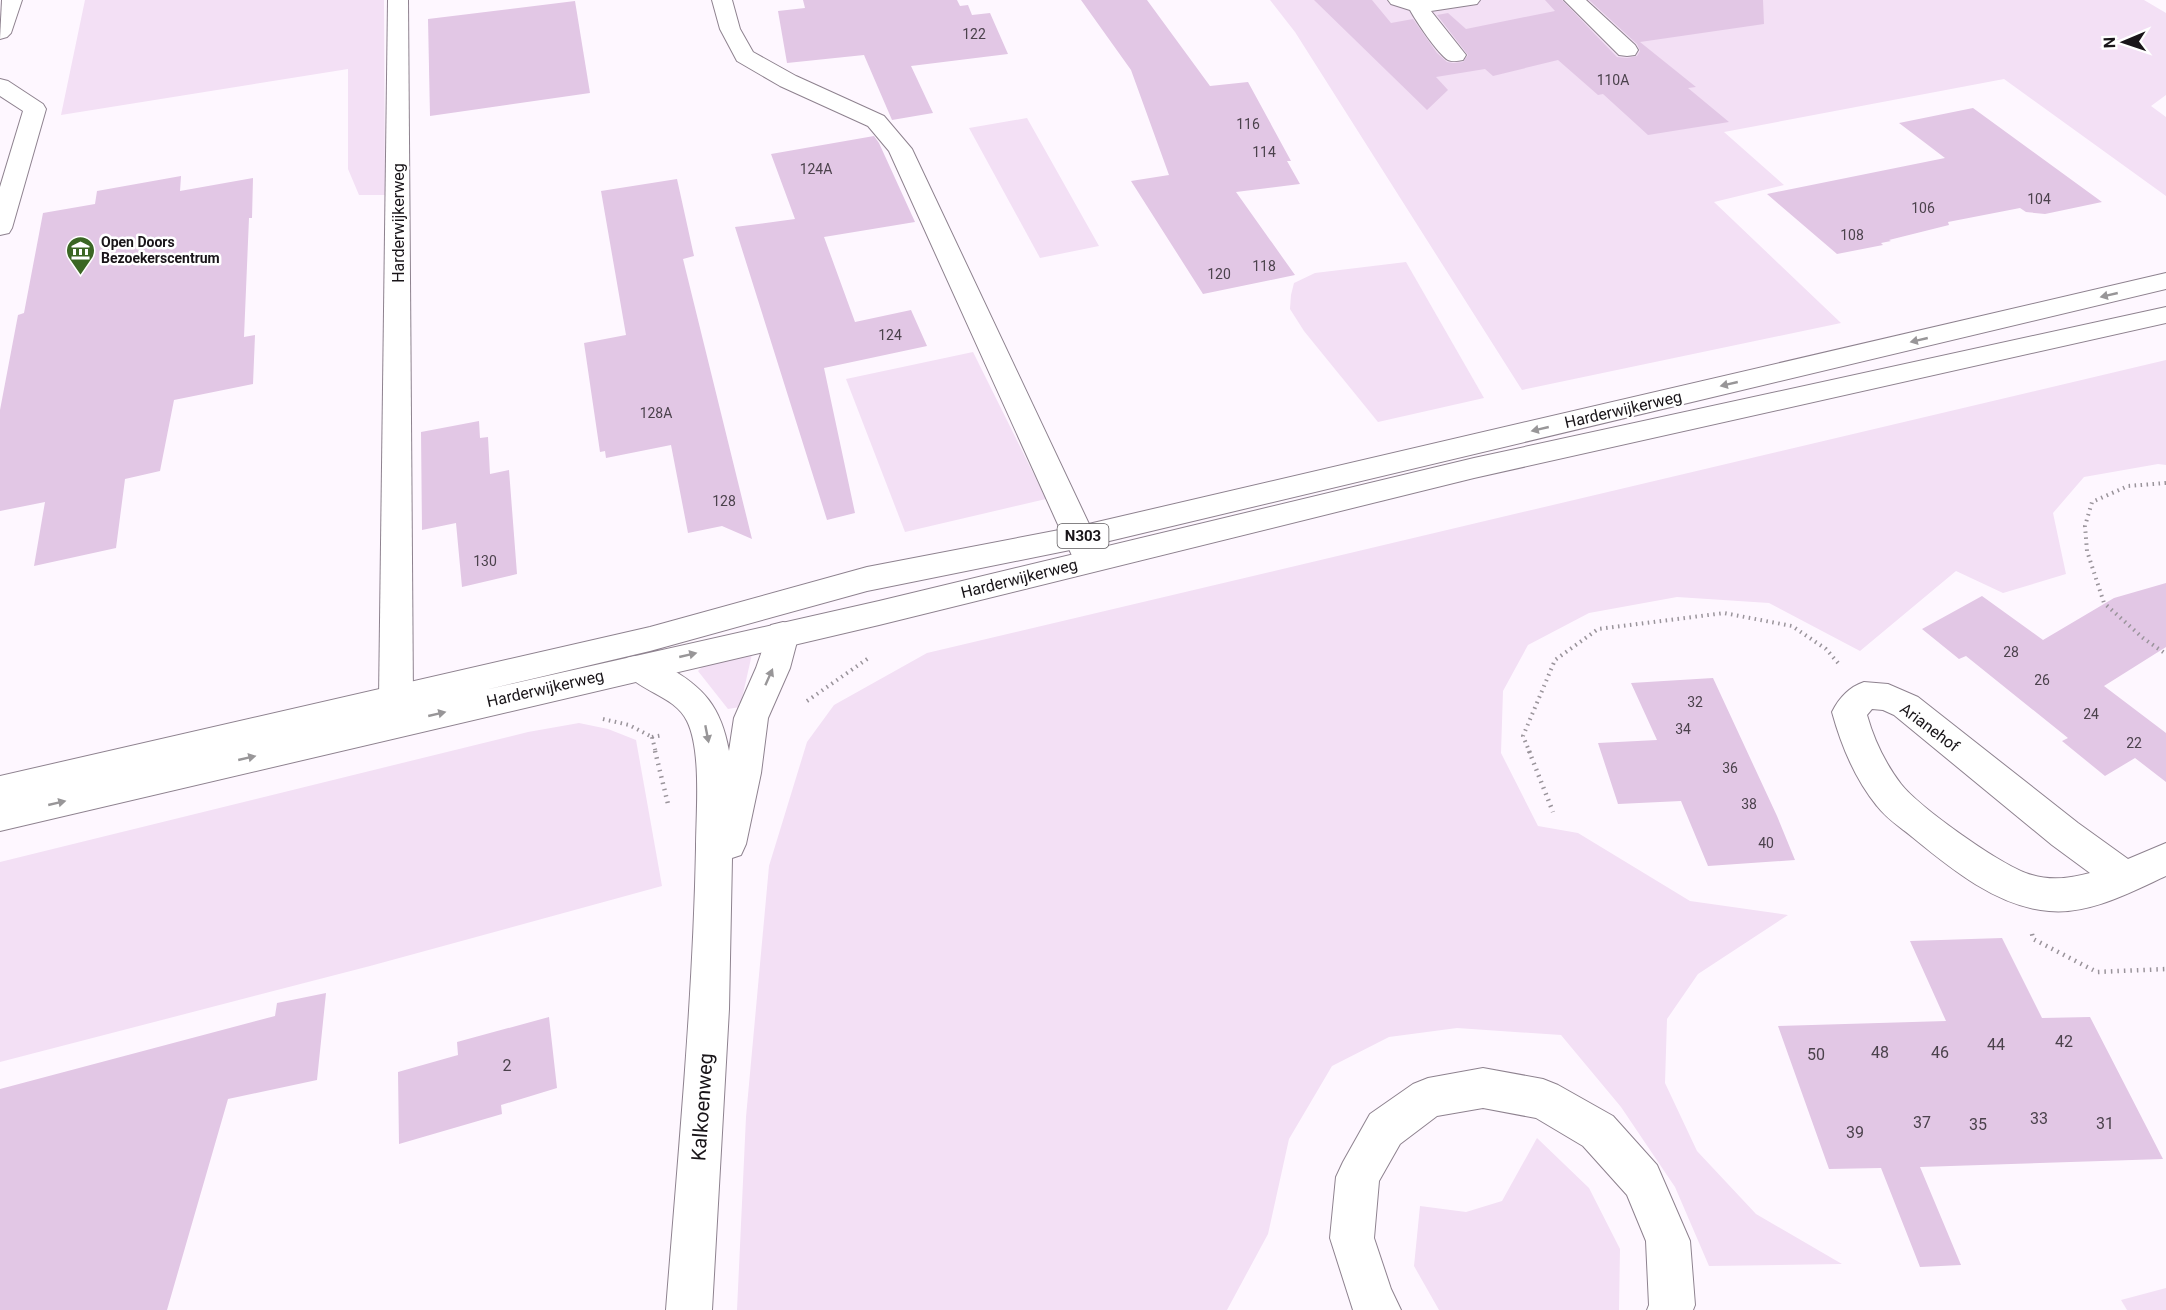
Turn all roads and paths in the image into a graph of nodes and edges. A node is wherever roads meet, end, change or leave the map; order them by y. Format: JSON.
{"nodes":[{"id":1,"x":10,"y":0,"type":"edge"},
{"id":2,"x":398,"y":0,"type":"edge"},
{"id":3,"x":722,"y":0,"type":"edge"},
{"id":4,"x":1470,"y":0,"type":"edge"},
{"id":5,"x":1574,"y":0,"type":"edge"},
{"id":6,"x":0,"y":1,"type":"edge"},
{"id":7,"x":1408,"y":3,"type":"edge"},
{"id":8,"x":0,"y":33,"type":"edge"},
{"id":9,"x":1627,"y":50,"type":"dead end"},
{"id":10,"x":1455,"y":55,"type":"dead end"},
{"id":11,"x":0,"y":86,"type":"edge"},
{"id":12,"x":0,"y":228,"type":"edge"},
{"id":13,"x":2166,"y":281,"type":"edge"},
{"id":14,"x":2166,"y":315,"type":"edge"},
{"id":15,"x":2166,"y":483,"type":"edge"},
{"id":16,"x":1085,"y":548,"type":"junction"},
{"id":17,"x":783,"y":634,"type":"junction"},
{"id":18,"x":2166,"y":654,"type":"edge"},
{"id":19,"x":639,"y":667,"type":"junction"},
{"id":20,"x":1864,"y":695,"type":"junction"},
{"id":21,"x":396,"y":699,"type":"junction"},
{"id":22,"x":0,"y":791,"type":"edge"},
{"id":23,"x":1553,"y":812,"type":"dead end"},
{"id":24,"x":0,"y":816,"type":"edge"},
{"id":25,"x":2166,"y":859,"type":"edge"},
{"id":26,"x":2124,"y":877,"type":"junction"},
{"id":27,"x":2022,"y":890,"type":"junction"},
{"id":28,"x":714,"y":904,"type":"junction"},
{"id":29,"x":2166,"y":969,"type":"edge"},
{"id":30,"x":688,"y":1310,"type":"edge"},
{"id":31,"x":1378,"y":1310,"type":"edge"},
{"id":32,"x":1670,"y":1310,"type":"edge"}],
"edges":[{"from":1,"to":6,"type":"main road"},
{"from":1,"to":8,"type":"main road"},
{"from":2,"to":21,"type":"main road","name":"Harderwijkerweg"},
{"from":3,"to":16,"type":"main road","name":"Harderwijkerweg"},
{"from":4,"to":7,"type":"main road"},
{"from":5,"to":9,"type":"main road"},
{"from":7,"to":10,"type":"main road"},
{"from":11,"to":12,"type":"main road"},
{"from":13,"to":16,"type":"main road","name":"Harderwijkerweg","number":"N303","one_way":true},
{"from":14,"to":16,"type":"main road","name":"Harderwijkerweg","number":"N303"},
{"from":15,"to":18,"type":"path"},
{"from":16,"to":17,"type":"main road","name":"Harderwijkerweg","number":"N303"},
{"from":16,"to":21,"type":"main road","name":"Harderwijkerweg","number":"N303"},
{"from":19,"to":17,"type":"main road","name":"Harderwijkerweg","number":"N303","one_way":true},
{"from":28,"to":17,"type":"main road","name":"Kalkoenweg","one_way":true},
{"from":24,"to":19,"type":"main road","name":"Harderwijkerweg","number":"N303","one_way":true},
{"from":19,"to":28,"type":"main road","name":"Kalkoenweg","one_way":true},
{"from":20,"to":23,"type":"path"},
{"from":20,"to":26,"type":"main road","name":"Arianehof"},
{"from":20,"to":27,"type":"main road"},
{"from":21,"to":22,"type":"main road","name":"Harderwijkerweg","number":"N303"},
{"from":25,"to":26,"type":"main road"},
{"from":26,"to":27,"type":"main road"},
{"from":27,"to":29,"type":"path"},
{"from":28,"to":30,"type":"main road","name":"Kalkoenweg"},
{"from":31,"to":32,"type":"main road"}]}
